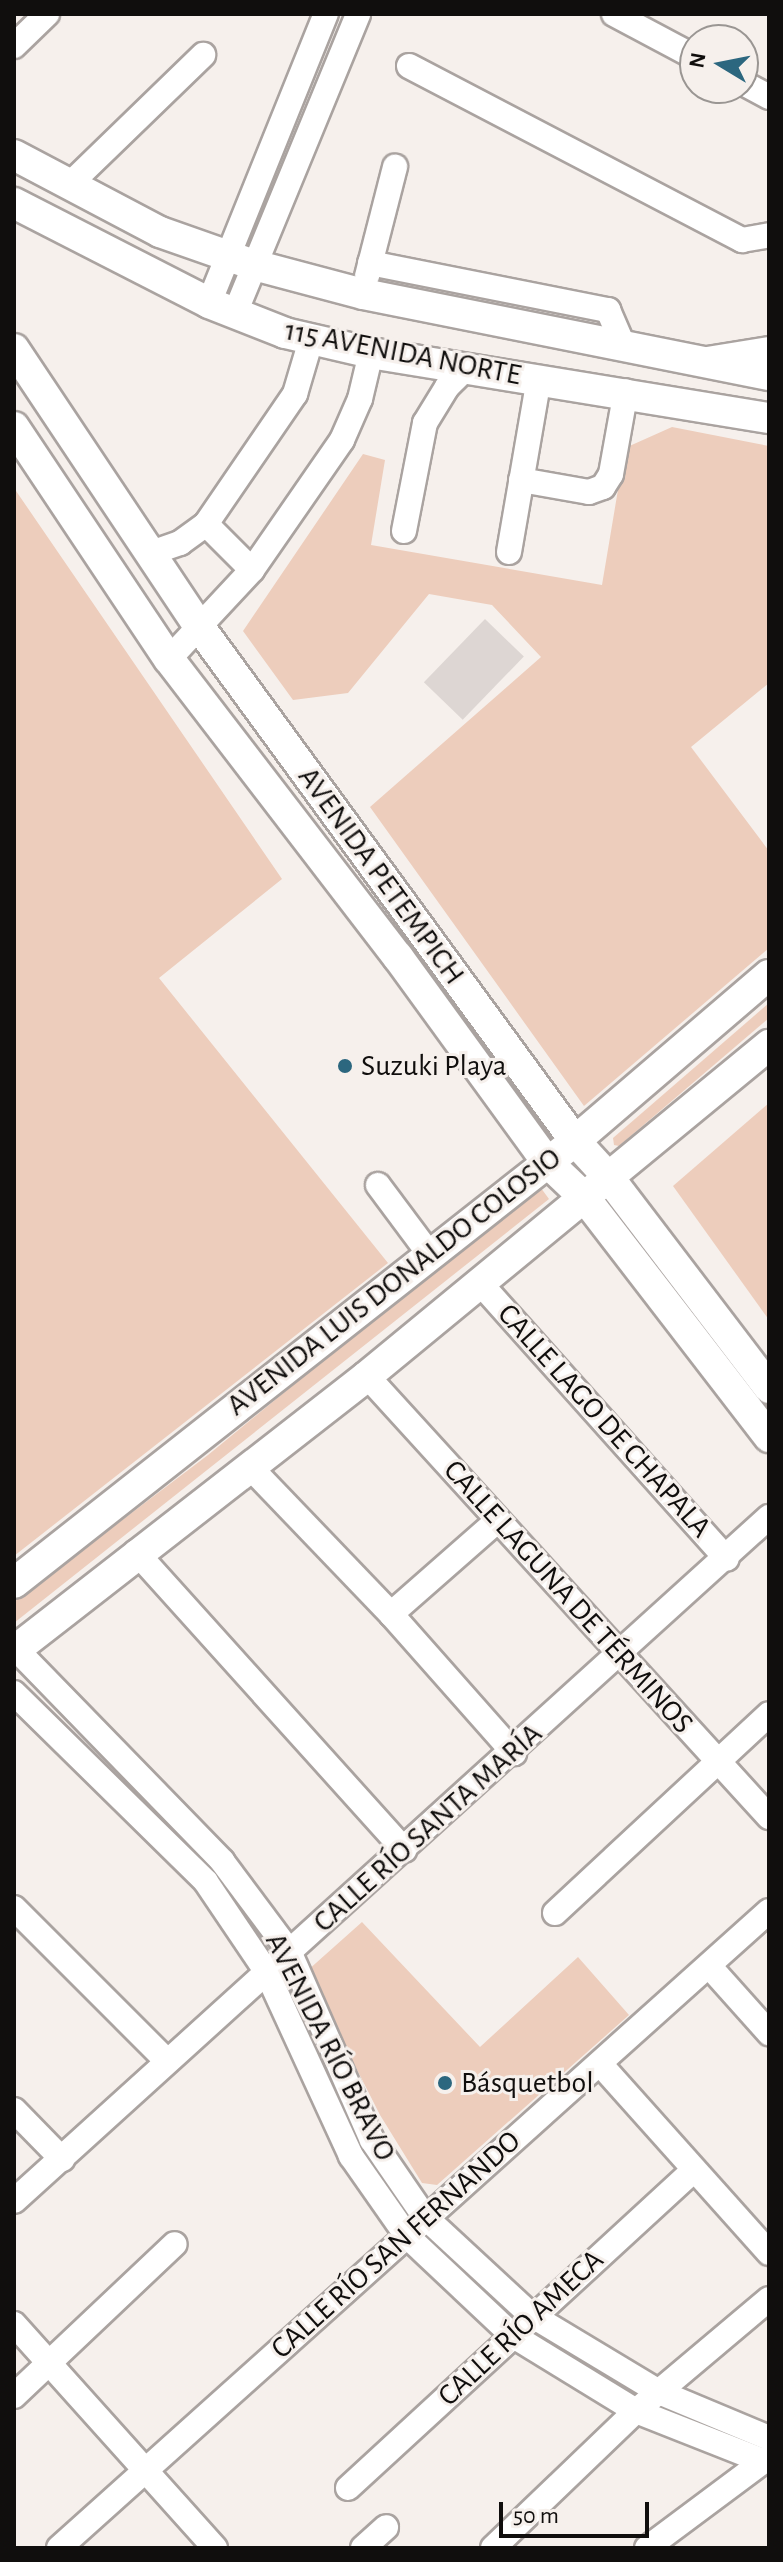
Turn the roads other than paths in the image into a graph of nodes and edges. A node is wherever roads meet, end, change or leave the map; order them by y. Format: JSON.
{"nodes":[{"id":1,"x":47,"y":14,"type":"edge"},
{"id":2,"x":326,"y":14,"type":"edge"},
{"id":3,"x":358,"y":14,"type":"edge"},
{"id":4,"x":614,"y":14,"type":"edge"},
{"id":5,"x":14,"y":46,"type":"edge"},
{"id":6,"x":679,"y":49,"type":"edge"},
{"id":7,"x":203,"y":55,"type":"dead end"},
{"id":8,"x":409,"y":66,"type":"dead end"},
{"id":9,"x":14,"y":155,"type":"edge"},
{"id":10,"x":395,"y":167,"type":"dead end"},
{"id":11,"x":69,"y":185,"type":"junction"},
{"id":12,"x":14,"y":203,"type":"edge"},
{"id":13,"x":769,"y":235,"type":"edge"},
{"id":14,"x":241,"y":260,"type":"junction"},
{"id":15,"x":370,"y":263,"type":"junction"},
{"id":16,"x":363,"y":294,"type":"junction"},
{"id":17,"x":222,"y":308,"type":"junction"},
{"id":18,"x":479,"y":317,"type":"junction"},
{"id":19,"x":311,"y":340,"type":"junction"},
{"id":20,"x":624,"y":347,"type":"junction"},
{"id":21,"x":14,"y":349,"type":"edge"},
{"id":22,"x":769,"y":349,"type":"edge"},
{"id":23,"x":371,"y":353,"type":"junction"},
{"id":24,"x":697,"y":361,"type":"junction"},
{"id":25,"x":467,"y":367,"type":"junction"},
{"id":26,"x":769,"y":375,"type":"edge"},
{"id":27,"x":539,"y":379,"type":"junction"},
{"id":28,"x":626,"y":391,"type":"junction"},
{"id":29,"x":769,"y":418,"type":"edge"},
{"id":30,"x":14,"y":427,"type":"edge"},
{"id":31,"x":521,"y":480,"type":"junction"},
{"id":32,"x":206,"y":524,"type":"junction"},
{"id":33,"x":404,"y":531,"type":"dead end"},
{"id":34,"x":509,"y":552,"type":"dead end"},
{"id":35,"x":151,"y":553,"type":"junction"},
{"id":36,"x":252,"y":570,"type":"junction"},
{"id":37,"x":201,"y":629,"type":"junction"},
{"id":38,"x":169,"y":659,"type":"junction"},
{"id":39,"x":769,"y":975,"type":"edge"},
{"id":40,"x":769,"y":1045,"type":"edge"},
{"id":41,"x":575,"y":1141,"type":"junction"},
{"id":42,"x":546,"y":1161,"type":"junction"},
{"id":43,"x":610,"y":1179,"type":"junction"},
{"id":44,"x":378,"y":1185,"type":"dead end"},
{"id":45,"x":585,"y":1198,"type":"junction"},
{"id":46,"x":431,"y":1256,"type":"junction"},
{"id":47,"x":480,"y":1283,"type":"junction"},
{"id":48,"x":367,"y":1376,"type":"junction"},
{"id":49,"x":769,"y":1388,"type":"edge"},
{"id":50,"x":769,"y":1437,"type":"edge"},
{"id":51,"x":250,"y":1467,"type":"junction"},
{"id":52,"x":769,"y":1517,"type":"edge"},
{"id":53,"x":497,"y":1521,"type":"junction"},
{"id":54,"x":136,"y":1552,"type":"junction"},
{"id":55,"x":727,"y":1559,"type":"junction"},
{"id":56,"x":14,"y":1583,"type":"edge"},
{"id":57,"x":391,"y":1614,"type":"junction"},
{"id":58,"x":15,"y":1650,"type":"edge"},
{"id":59,"x":619,"y":1655,"type":"junction"},
{"id":60,"x":14,"y":1693,"type":"edge"},
{"id":61,"x":769,"y":1714,"type":"edge"},
{"id":62,"x":514,"y":1753,"type":"junction"},
{"id":63,"x":718,"y":1760,"type":"junction"},
{"id":64,"x":769,"y":1817,"type":"edge"},
{"id":65,"x":404,"y":1850,"type":"junction"},
{"id":66,"x":14,"y":1908,"type":"edge"},
{"id":67,"x":769,"y":1911,"type":"edge"},
{"id":68,"x":555,"y":1913,"type":"dead end"},
{"id":69,"x":289,"y":1951,"type":"junction"},
{"id":70,"x":710,"y":1967,"type":"junction"},
{"id":71,"x":266,"y":1971,"type":"junction"},
{"id":72,"x":769,"y":2033,"type":"edge"},
{"id":73,"x":167,"y":2061,"type":"junction"},
{"id":74,"x":601,"y":2065,"type":"junction"},
{"id":75,"x":14,"y":2110,"type":"edge"},
{"id":76,"x":62,"y":2159,"type":"junction"},
{"id":77,"x":694,"y":2170,"type":"junction"},
{"id":78,"x":14,"y":2201,"type":"edge"},
{"id":79,"x":424,"y":2216,"type":"junction"},
{"id":80,"x":407,"y":2236,"type":"junction"},
{"id":81,"x":175,"y":2244,"type":"dead end"},
{"id":82,"x":769,"y":2253,"type":"edge"},
{"id":83,"x":769,"y":2299,"type":"edge"},
{"id":84,"x":531,"y":2315,"type":"junction"},
{"id":85,"x":14,"y":2324,"type":"edge"},
{"id":86,"x":512,"y":2335,"type":"junction"},
{"id":87,"x":52,"y":2362,"type":"junction"},
{"id":88,"x":659,"y":2392,"type":"junction"},
{"id":89,"x":14,"y":2396,"type":"edge"},
{"id":90,"x":636,"y":2411,"type":"junction"},
{"id":91,"x":767,"y":2452,"type":"edge"},
{"id":92,"x":148,"y":2469,"type":"junction"},
{"id":93,"x":348,"y":2488,"type":"dead end"},
{"id":94,"x":386,"y":2527,"type":"dead end"},
{"id":95,"x":59,"y":2548,"type":"edge"},
{"id":96,"x":215,"y":2548,"type":"edge"},
{"id":97,"x":363,"y":2548,"type":"edge"},
{"id":98,"x":493,"y":2548,"type":"edge"},
{"id":99,"x":647,"y":2548,"type":"edge"}],
"edges":[{"from":1,"to":5,"type":"street"},
{"from":2,"to":14,"type":"street"},
{"from":3,"to":14,"type":"street"},
{"from":4,"to":6,"type":"street"},
{"from":7,"to":11,"type":"street"},
{"from":8,"to":13,"type":"street"},
{"from":9,"to":11,"type":"main road","name":"115 AVENIDA NORTE"},
{"from":10,"to":15,"type":"street"},
{"from":11,"to":14,"type":"main road","name":"115 AVENIDA NORTE"},
{"from":12,"to":17,"type":"main road","name":"115 AVENIDA NORTE"},
{"from":14,"to":16,"type":"main road","name":"115 AVENIDA NORTE"},
{"from":14,"to":17,"type":"street"},
{"from":15,"to":16,"type":"street"},
{"from":15,"to":20,"type":"street"},
{"from":16,"to":18,"type":"main road","name":"115 AVENIDA NORTE"},
{"from":17,"to":19,"type":"main road","name":"115 AVENIDA NORTE"},
{"from":18,"to":20,"type":"main road","name":"115 AVENIDA NORTE"},
{"from":18,"to":25,"type":"main road"},
{"from":19,"to":23,"type":"main road","name":"115 AVENIDA NORTE"},
{"from":19,"to":32,"type":"street"},
{"from":20,"to":24,"type":"main road","name":"115 AVENIDA NORTE"},
{"from":21,"to":35,"type":"main road","name":"AVENIDA PETEMPICH"},
{"from":22,"to":24,"type":"street"},
{"from":23,"to":25,"type":"main road","name":"115 AVENIDA NORTE"},
{"from":23,"to":36,"type":"street"},
{"from":24,"to":26,"type":"main road","name":"115 AVENIDA NORTE"},
{"from":25,"to":27,"type":"main road","name":"115 AVENIDA NORTE"},
{"from":25,"to":33,"type":"street"},
{"from":27,"to":28,"type":"main road","name":"115 AVENIDA NORTE"},
{"from":27,"to":31,"type":"street"},
{"from":28,"to":29,"type":"main road","name":"115 AVENIDA NORTE"},
{"from":28,"to":31,"type":"street"},
{"from":30,"to":38,"type":"main road","name":"AVENIDA PETEMPICH"},
{"from":31,"to":34,"type":"street"},
{"from":32,"to":35,"type":"street"},
{"from":32,"to":36,"type":"street"},
{"from":35,"to":37,"type":"main road","name":"AVENIDA PETEMPICH"},
{"from":36,"to":37,"type":"street"},
{"from":37,"to":38,"type":"street"},
{"from":37,"to":41,"type":"main road","name":"AVENIDA PETEMPICH"},
{"from":38,"to":42,"type":"main road","name":"AVENIDA PETEMPICH"},
{"from":39,"to":41,"type":"main road","name":"AVENIDA LUIS DONALDO COLOSIO"},
{"from":40,"to":43,"type":"main road","name":"AVENIDA LUIS DONALDO COLOSIO"},
{"from":41,"to":42,"type":"main road","name":"AVENIDA LUIS DONALDO COLOSIO"},
{"from":41,"to":43,"type":"main road","name":"AVENIDA PETEMPICH"},
{"from":42,"to":45,"type":"main road","name":"AVENIDA PETEMPICH"},
{"from":42,"to":46,"type":"main road","name":"AVENIDA LUIS DONALDO COLOSIO"},
{"from":43,"to":45,"type":"main road","name":"AVENIDA LUIS DONALDO COLOSIO"},
{"from":43,"to":49,"type":"main road","name":"AVENIDA PETEMPICH"},
{"from":44,"to":46,"type":"street"},
{"from":45,"to":47,"type":"main road","name":"AVENIDA LUIS DONALDO COLOSIO"},
{"from":45,"to":50,"type":"main road","name":"AVENIDA PETEMPICH"},
{"from":46,"to":56,"type":"main road","name":"AVENIDA LUIS DONALDO COLOSIO"},
{"from":47,"to":48,"type":"main road","name":"AVENIDA LUIS DONALDO COLOSIO"},
{"from":47,"to":55,"type":"street","name":"CALLE LAGO DE CHAPALA"},
{"from":48,"to":51,"type":"main road","name":"AVENIDA LUIS DONALDO COLOSIO"},
{"from":48,"to":53,"type":"street","name":"CALLE LAGUNA DE TÉRMINOS"},
{"from":51,"to":54,"type":"main road","name":"AVENIDA LUIS DONALDO COLOSIO"},
{"from":51,"to":57,"type":"street"},
{"from":52,"to":55,"type":"street","name":"CALLE RÍO SANTA MARÍA"},
{"from":53,"to":57,"type":"street"},
{"from":53,"to":59,"type":"street","name":"CALLE LAGUNA DE TÉRMINOS"},
{"from":54,"to":58,"type":"main road","name":"AVENIDA LUIS DONALDO COLOSIO"},
{"from":54,"to":65,"type":"street"},
{"from":55,"to":59,"type":"street","name":"CALLE RÍO SANTA MARÍA"},
{"from":57,"to":62,"type":"street"},
{"from":58,"to":69,"type":"street","name":"AVENIDA RÍO BRAVO"},
{"from":59,"to":62,"type":"street","name":"CALLE RÍO SANTA MARÍA"},
{"from":59,"to":63,"type":"street","name":"CALLE LAGUNA DE TÉRMINOS"},
{"from":60,"to":71,"type":"street","name":"AVENIDA RÍO BRAVO"},
{"from":61,"to":63,"type":"street"},
{"from":62,"to":65,"type":"street","name":"CALLE RÍO SANTA MARÍA"},
{"from":63,"to":64,"type":"street","name":"CALLE LAGUNA DE TÉRMINOS"},
{"from":63,"to":68,"type":"street"},
{"from":65,"to":69,"type":"street","name":"CALLE RÍO SANTA MARÍA"},
{"from":66,"to":73,"type":"street"},
{"from":67,"to":70,"type":"street","name":"CALLE RÍO SAN FERNANDO"},
{"from":69,"to":71,"type":"street","name":"CALLE RÍO SANTA MARÍA"},
{"from":69,"to":79,"type":"street","name":"AVENIDA RÍO BRAVO"},
{"from":70,"to":72,"type":"street"},
{"from":70,"to":74,"type":"street","name":"CALLE RÍO SAN FERNANDO"},
{"from":71,"to":73,"type":"street","name":"CALLE RÍO SANTA MARÍA"},
{"from":71,"to":80,"type":"street","name":"AVENIDA RÍO BRAVO"},
{"from":73,"to":76,"type":"street","name":"CALLE RÍO SANTA MARÍA"},
{"from":74,"to":77,"type":"street"},
{"from":74,"to":79,"type":"street","name":"CALLE RÍO SAN FERNANDO"},
{"from":75,"to":76,"type":"street"},
{"from":76,"to":78,"type":"street","name":"CALLE RÍO SANTA MARÍA"},
{"from":77,"to":82,"type":"street"},
{"from":77,"to":84,"type":"street","name":"CALLE RÍO AMECA"},
{"from":79,"to":80,"type":"street","name":"CALLE RÍO SAN FERNANDO"},
{"from":79,"to":84,"type":"street","name":"AVENIDA RÍO BRAVO"},
{"from":80,"to":86,"type":"street","name":"AVENIDA RÍO BRAVO"},
{"from":80,"to":92,"type":"street","name":"CALLE RÍO SAN FERNANDO"},
{"from":81,"to":87,"type":"street"},
{"from":83,"to":88,"type":"street"},
{"from":84,"to":86,"type":"street","name":"CALLE RÍO AMECA"},
{"from":84,"to":88,"type":"street","name":"AVENIDA RÍO BRAVO"},
{"from":85,"to":87,"type":"street"},
{"from":86,"to":90,"type":"street","name":"AVENIDA RÍO BRAVO"},
{"from":86,"to":93,"type":"street","name":"CALLE RÍO AMECA"},
{"from":87,"to":89,"type":"street"},
{"from":87,"to":92,"type":"street"},
{"from":88,"to":90,"type":"street"},
{"from":88,"to":91,"type":"street","name":"AVENIDA RÍO BRAVO"},
{"from":90,"to":91,"type":"street","name":"AVENIDA RÍO BRAVO"},
{"from":90,"to":98,"type":"street"},
{"from":91,"to":99,"type":"street"},
{"from":92,"to":95,"type":"street","name":"CALLE RÍO SAN FERNANDO"},
{"from":92,"to":96,"type":"street"},
{"from":94,"to":97,"type":"street"}]}
